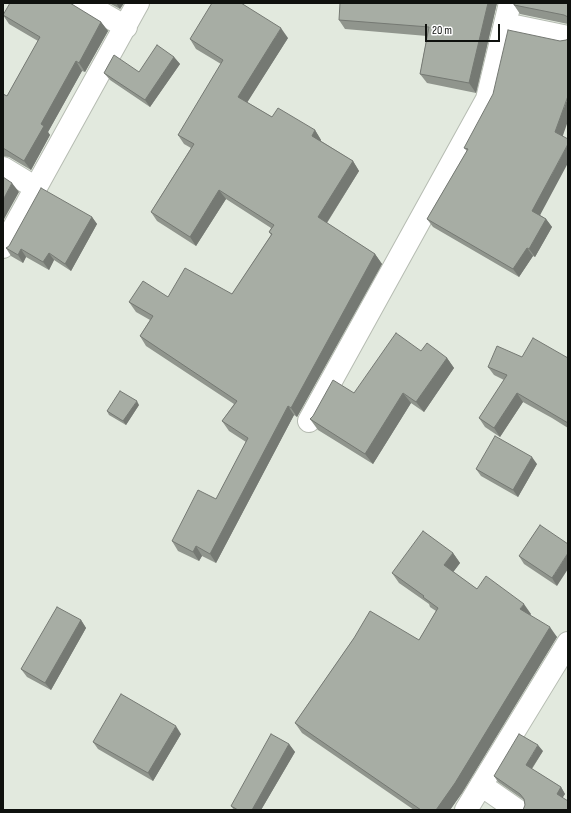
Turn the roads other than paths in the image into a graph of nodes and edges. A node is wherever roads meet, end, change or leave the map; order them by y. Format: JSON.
{"nodes":[{"id":1,"x":84,"y":3,"type":"edge"},
{"id":2,"x":138,"y":3,"type":"edge"},
{"id":3,"x":510,"y":3,"type":"edge"},
{"id":4,"x":505,"y":24,"type":"junction"},
{"id":5,"x":126,"y":27,"type":"junction"},
{"id":6,"x":568,"y":37,"type":"edge"},
{"id":7,"x":3,"y":168,"type":"edge"},
{"id":8,"x":36,"y":188,"type":"junction"},
{"id":9,"x":3,"y":247,"type":"edge"},
{"id":10,"x":309,"y":422,"type":"dead end"},
{"id":11,"x":568,"y":643,"type":"edge"},
{"id":12,"x":481,"y":785,"type":"junction"},
{"id":13,"x":466,"y":810,"type":"edge"},
{"id":14,"x":517,"y":810,"type":"edge"}],
"edges":[{"from":1,"to":5,"type":"street"},
{"from":2,"to":5,"type":"street"},
{"from":3,"to":4,"type":"street"},
{"from":4,"to":6,"type":"street"},
{"from":4,"to":10,"type":"street"},
{"from":5,"to":8,"type":"street"},
{"from":7,"to":8,"type":"street"},
{"from":8,"to":9,"type":"street"},
{"from":11,"to":12,"type":"street"},
{"from":12,"to":13,"type":"street"},
{"from":12,"to":14,"type":"street"}]}
